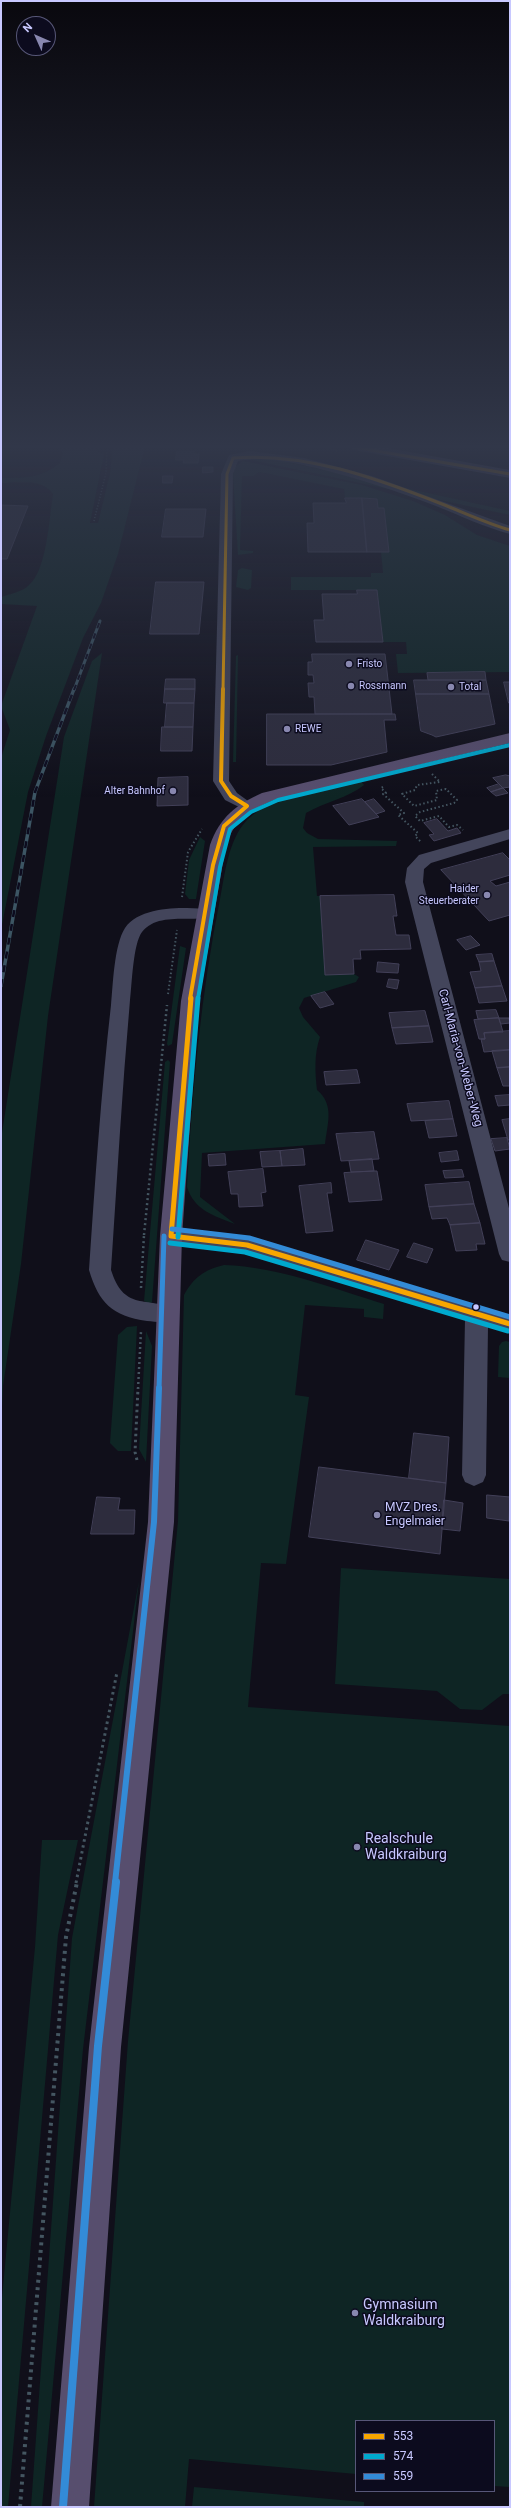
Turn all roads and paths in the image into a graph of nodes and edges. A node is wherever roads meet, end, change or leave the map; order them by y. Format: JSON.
{"nodes":[{"id":1,"x":225,"y":563,"type":"edge"},
{"id":2,"x":510,"y":738,"type":"edge"},
{"id":3,"x":425,"y":776,"type":"dead end"},
{"id":4,"x":388,"y":786,"type":"dead end"},
{"id":5,"x":247,"y":806,"type":"junction"},
{"id":6,"x":204,"y":828,"type":"dead end"},
{"id":7,"x":510,"y":834,"type":"edge"},
{"id":8,"x":444,"y":847,"type":"junction"},
{"id":9,"x":180,"y":913,"type":"junction"},
{"id":10,"x":205,"y":913,"type":"junction"},
{"id":11,"x":157,"y":1235,"type":"junction"},
{"id":12,"x":510,"y":1254,"type":"edge"},
{"id":13,"x":154,"y":1313,"type":"junction"},
{"id":14,"x":477,"y":1314,"type":"junction"},
{"id":15,"x":510,"y":1324,"type":"edge"},
{"id":16,"x":139,"y":1464,"type":"dead end"},
{"id":17,"x":474,"y":1475,"type":"dead end"},
{"id":18,"x":118,"y":1666,"type":"dead end"},
{"id":19,"x":20,"y":2507,"type":"edge"},
{"id":20,"x":70,"y":2507,"type":"edge"}],
"edges":[{"from":1,"to":5,"type":"street"},
{"from":2,"to":5,"type":"main road"},
{"from":3,"to":8,"type":"path"},
{"from":4,"to":8,"type":"path"},
{"from":5,"to":10,"type":"main road"},
{"from":6,"to":9,"type":"path"},
{"from":7,"to":8,"type":"street"},
{"from":8,"to":12,"type":"street","name":"Carl-Maria-von-Weber-Weg"},
{"from":9,"to":10,"type":"street"},
{"from":9,"to":11,"type":"path"},
{"from":9,"to":13,"type":"street"},
{"from":10,"to":11,"type":"main road"},
{"from":11,"to":11,"type":"path"},
{"from":11,"to":13,"type":"main road"},
{"from":11,"to":13,"type":"path"},
{"from":11,"to":14,"type":"street"},
{"from":13,"to":16,"type":"path"},
{"from":13,"to":20,"type":"main road"},
{"from":14,"to":15,"type":"street"},
{"from":14,"to":17,"type":"street"},
{"from":18,"to":19,"type":"path"}]}
